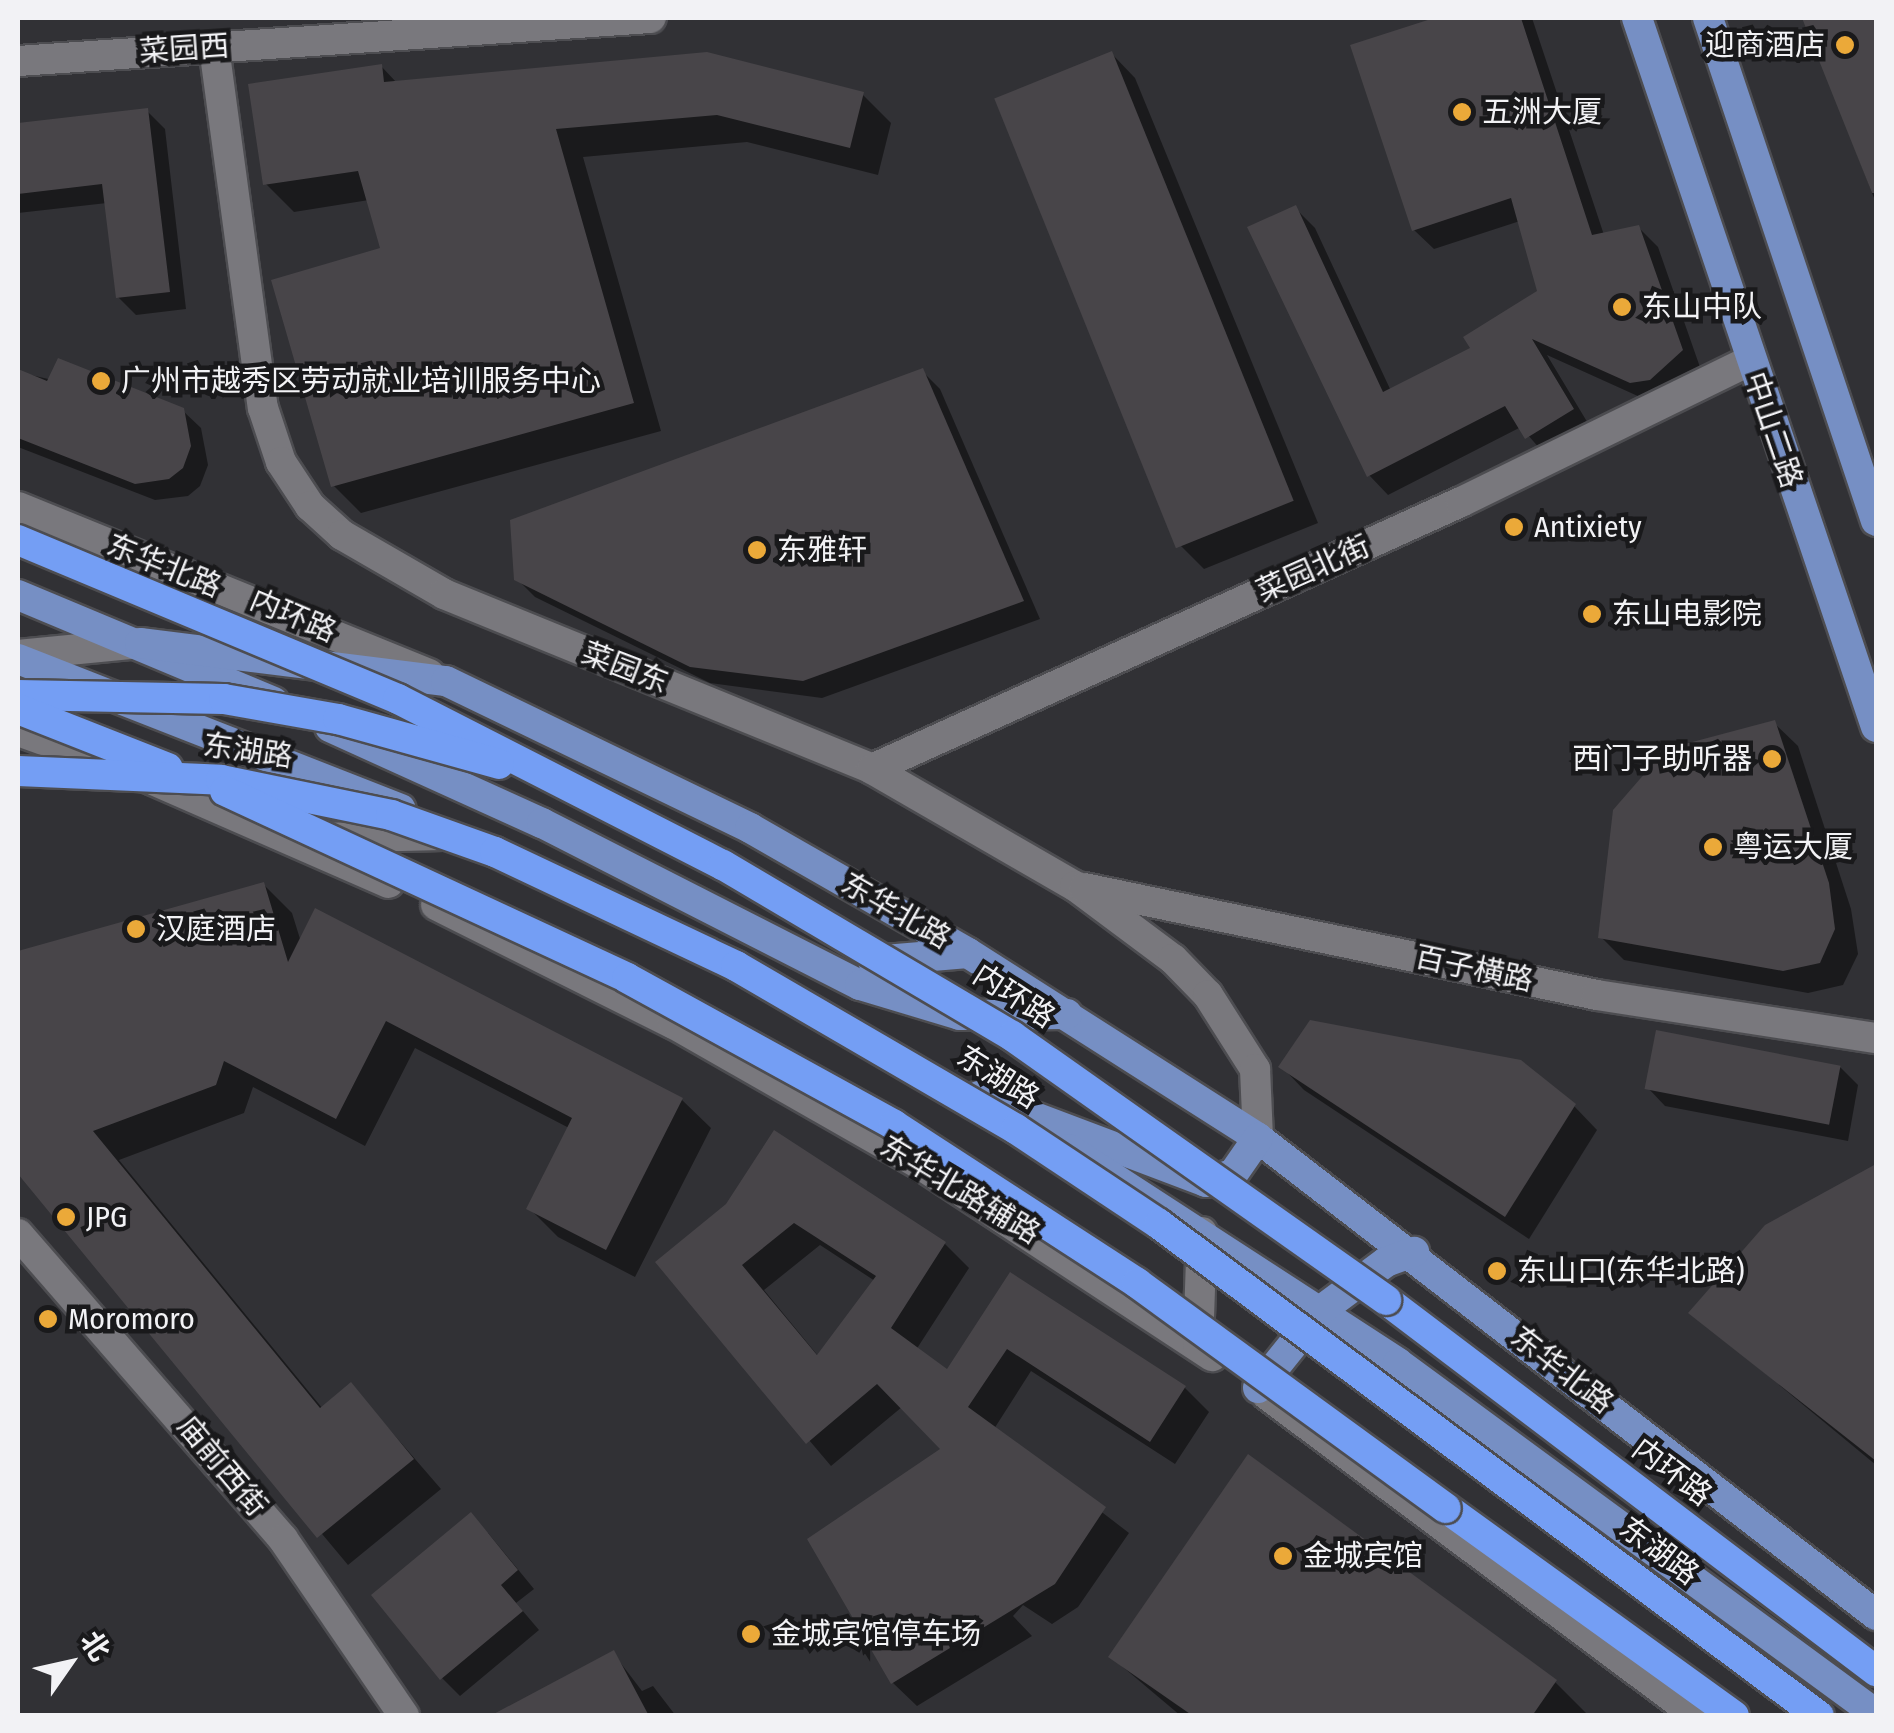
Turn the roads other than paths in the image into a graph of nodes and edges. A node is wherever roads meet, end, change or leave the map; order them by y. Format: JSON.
{"nodes":[{"id":1,"x":651,"y":18,"type":"edge"},
{"id":2,"x":1638,"y":18,"type":"edge"},
{"id":3,"x":1708,"y":18,"type":"edge"},
{"id":4,"x":214,"y":47,"type":"junction"},
{"id":5,"x":18,"y":61,"type":"edge"},
{"id":6,"x":1750,"y":361,"type":"junction"},
{"id":7,"x":18,"y":507,"type":"edge"},
{"id":8,"x":1876,"y":521,"type":"edge"},
{"id":9,"x":18,"y":540,"type":"edge"},
{"id":10,"x":18,"y":594,"type":"edge"},
{"id":11,"x":140,"y":643,"type":"junction"},
{"id":12,"x":18,"y":657,"type":"edge"},
{"id":13,"x":446,"y":681,"type":"junction"},
{"id":14,"x":18,"y":695,"type":"edge"},
{"id":15,"x":18,"y":709,"type":"edge"},
{"id":16,"x":1876,"y":727,"type":"edge"},
{"id":17,"x":18,"y":732,"type":"edge"},
{"id":18,"x":18,"y":762,"type":"edge"},
{"id":19,"x":872,"y":769,"type":"junction"},
{"id":20,"x":18,"y":772,"type":"edge"},
{"id":21,"x":314,"y":775,"type":"junction"},
{"id":22,"x":153,"y":780,"type":"junction"},
{"id":23,"x":632,"y":814,"type":"junction"},
{"id":24,"x":469,"y":834,"type":"junction"},
{"id":25,"x":286,"y":839,"type":"junction"},
{"id":26,"x":1074,"y":886,"type":"junction"},
{"id":27,"x":968,"y":953,"type":"junction"},
{"id":28,"x":820,"y":966,"type":"junction"},
{"id":29,"x":1067,"y":1014,"type":"junction"},
{"id":30,"x":1876,"y":1038,"type":"edge"},
{"id":31,"x":979,"y":1096,"type":"junction"},
{"id":32,"x":1258,"y":1138,"type":"junction"},
{"id":33,"x":1202,"y":1229,"type":"junction"},
{"id":34,"x":18,"y":1234,"type":"edge"},
{"id":35,"x":1414,"y":1252,"type":"junction"},
{"id":36,"x":1320,"y":1311,"type":"junction"},
{"id":37,"x":1198,"y":1346,"type":"junction"},
{"id":38,"x":1258,"y":1388,"type":"junction"},
{"id":39,"x":1876,"y":1615,"type":"edge"},
{"id":40,"x":1876,"y":1670,"type":"edge"},
{"id":41,"x":1876,"y":1714,"type":"edge"},
{"id":42,"x":404,"y":1716,"type":"edge"},
{"id":43,"x":1697,"y":1716,"type":"edge"},
{"id":44,"x":1734,"y":1716,"type":"edge"},
{"id":45,"x":1819,"y":1716,"type":"edge"}],
"edges":[{"from":1,"to":4,"type":"street","name":"菜园西"},
{"from":2,"to":6,"type":"main road","name":"中山二路"},
{"from":3,"to":8,"type":"main road"},
{"from":4,"to":5,"type":"street","name":"菜园西"},
{"from":4,"to":19,"type":"street","name":"菜园东"},
{"from":6,"to":16,"type":"main road","name":"中山二路"},
{"from":6,"to":19,"type":"street","name":"菜园北街"},
{"from":7,"to":13,"type":"street","name":"东华北路"},
{"from":9,"to":23,"type":"highway","name":"内环路","bridge":true},
{"from":10,"to":11,"type":"main road"},
{"from":11,"to":12,"type":"street"},
{"from":11,"to":13,"type":"main road"},
{"from":11,"to":28,"type":"main road"},
{"from":12,"to":21,"type":"main road"},
{"from":13,"to":27,"type":"main road","name":"东华北路"},
{"from":14,"to":23,"type":"highway","name":"东湖路","bridge":true},
{"from":15,"to":44,"type":"highway","bridge":true},
{"from":17,"to":22,"type":"street"},
{"from":18,"to":22,"type":"street"},
{"from":19,"to":26,"type":"street","name":"菜园东"},
{"from":20,"to":45,"type":"highway","name":"东湖路","bridge":true},
{"from":21,"to":24,"type":"main road"},
{"from":21,"to":25,"type":"street"},
{"from":22,"to":25,"type":"street","name":"东华北路辅路"},
{"from":23,"to":40,"type":"highway","name":"内环路","bridge":true},
{"from":24,"to":25,"type":"street"},
{"from":24,"to":31,"type":"main road"},
{"from":25,"to":37,"type":"street","name":"东华北路辅路"},
{"from":26,"to":30,"type":"street","name":"百子横路"},
{"from":26,"to":32,"type":"street","name":"菜园东"},
{"from":27,"to":28,"type":"main road"},
{"from":27,"to":29,"type":"main road","name":"东华北路"},
{"from":28,"to":29,"type":"main road"},
{"from":29,"to":32,"type":"main road","name":"东华北路"},
{"from":31,"to":32,"type":"main road"},
{"from":31,"to":33,"type":"main road"},
{"from":32,"to":35,"type":"main road","name":"东华北路"},
{"from":33,"to":36,"type":"main road"},
{"from":33,"to":37,"type":"street"},
{"from":34,"to":42,"type":"street","name":"庙前西街"},
{"from":35,"to":36,"type":"main road"},
{"from":35,"to":39,"type":"main road","name":"东华北路"},
{"from":36,"to":38,"type":"main road"},
{"from":36,"to":41,"type":"main road"},
{"from":37,"to":38,"type":"street","name":"东华北路辅路"},
{"from":38,"to":43,"type":"street","name":"东华北路辅路"}]}
